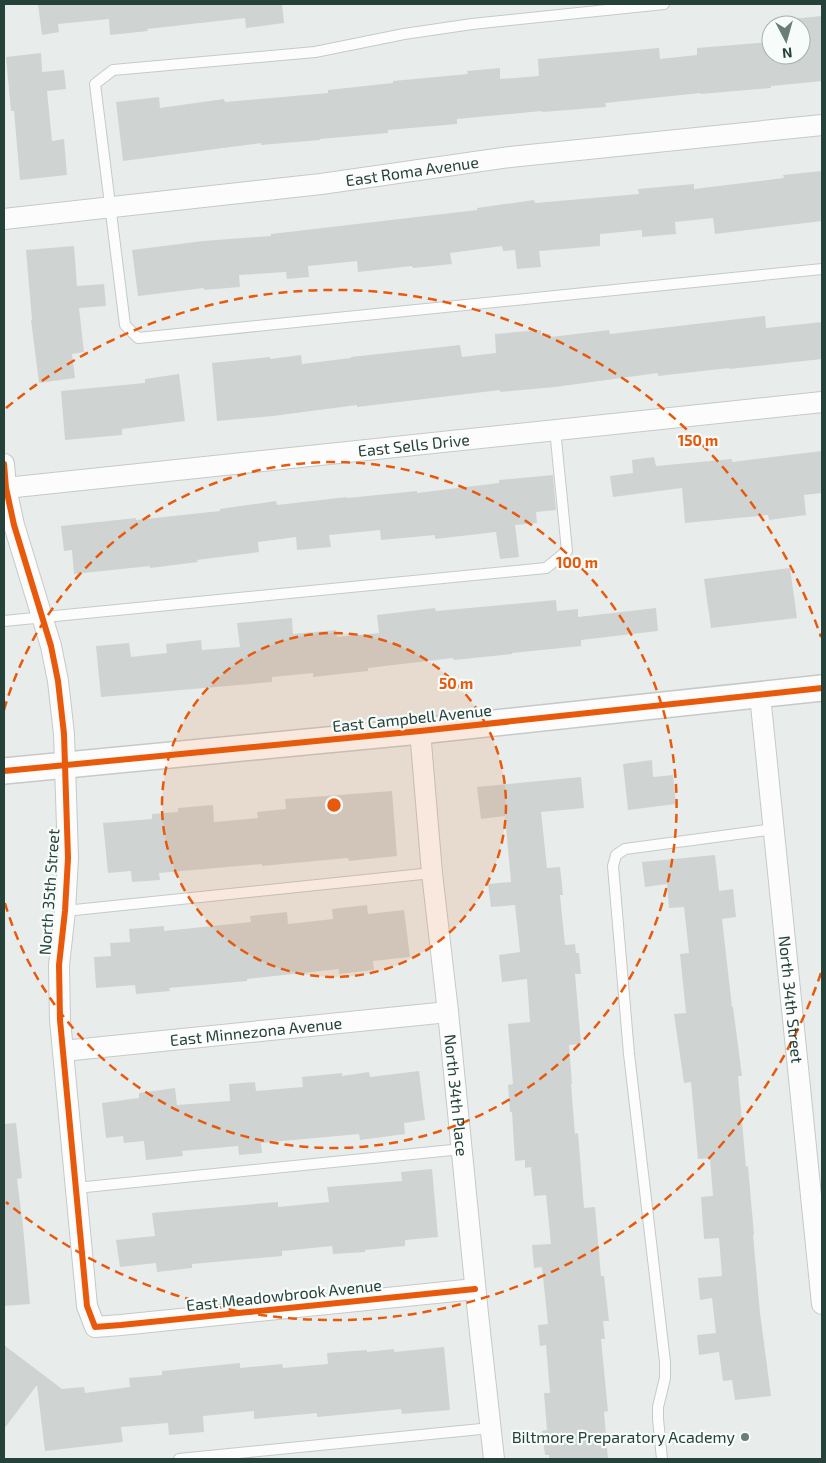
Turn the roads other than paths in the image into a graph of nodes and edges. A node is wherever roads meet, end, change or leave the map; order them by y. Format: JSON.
{"nodes":[{"id":1,"x":664,"y":4,"type":"edge"},
{"id":2,"x":822,"y":125,"type":"edge"},
{"id":3,"x":110,"y":206,"type":"junction"},
{"id":4,"x":4,"y":219,"type":"edge"},
{"id":5,"x":822,"y":269,"type":"edge"},
{"id":6,"x":822,"y":402,"type":"edge"},
{"id":7,"x":555,"y":429,"type":"junction"},
{"id":8,"x":4,"y":464,"type":"edge"},
{"id":9,"x":6,"y":488,"type":"junction"},
{"id":10,"x":42,"y":617,"type":"junction"},
{"id":11,"x":4,"y":621,"type":"edge"},
{"id":12,"x":822,"y":688,"type":"edge"},
{"id":13,"x":760,"y":695,"type":"junction"},
{"id":14,"x":420,"y":731,"type":"junction"},
{"id":15,"x":65,"y":766,"type":"junction"},
{"id":16,"x":4,"y":771,"type":"edge"},
{"id":17,"x":774,"y":829,"type":"junction"},
{"id":18,"x":432,"y":873,"type":"junction"},
{"id":19,"x":65,"y":911,"type":"junction"},
{"id":20,"x":448,"y":1012,"type":"junction"},
{"id":21,"x":63,"y":1050,"type":"junction"},
{"id":22,"x":462,"y":1149,"type":"junction"},
{"id":23,"x":76,"y":1188,"type":"junction"},
{"id":24,"x":475,"y":1289,"type":"junction"},
{"id":25,"x":822,"y":1304,"type":"edge"},
{"id":26,"x":95,"y":1326,"type":"joint"},
{"id":27,"x":491,"y":1428,"type":"junction"},
{"id":28,"x":180,"y":1459,"type":"edge"},
{"id":29,"x":494,"y":1459,"type":"edge"},
{"id":30,"x":662,"y":1459,"type":"edge"}],
"edges":[{"from":1,"to":3,"type":"lane"},
{"from":2,"to":3,"type":"street","name":"East Roma Avenue"},
{"from":3,"to":4,"type":"street","name":"East Roma Avenue"},
{"from":3,"to":5,"type":"lane"},
{"from":6,"to":7,"type":"street","name":"East Sells Drive"},
{"from":7,"to":9,"type":"street","name":"East Sells Drive"},
{"from":7,"to":10,"type":"lane"},
{"from":8,"to":9,"type":"street","name":"North 35th Street"},
{"from":9,"to":10,"type":"street","name":"North 35th Street"},
{"from":10,"to":11,"type":"lane"},
{"from":10,"to":15,"type":"street","name":"North 35th Street"},
{"from":12,"to":13,"type":"street","name":"East Campbell Avenue"},
{"from":13,"to":14,"type":"street","name":"East Campbell Avenue"},
{"from":13,"to":17,"type":"street","name":"North 34th Street"},
{"from":14,"to":15,"type":"street","name":"East Campbell Avenue"},
{"from":14,"to":18,"type":"street","name":"North 34th Place"},
{"from":15,"to":16,"type":"street","name":"East Campbell Avenue"},
{"from":15,"to":19,"type":"street","name":"North 35th Street"},
{"from":17,"to":25,"type":"street","name":"North 34th Street"},
{"from":17,"to":30,"type":"lane"},
{"from":18,"to":19,"type":"lane"},
{"from":18,"to":20,"type":"street","name":"North 34th Place"},
{"from":19,"to":21,"type":"street","name":"North 35th Street"},
{"from":20,"to":21,"type":"street","name":"East Minnezona Avenue"},
{"from":20,"to":22,"type":"street","name":"North 34th Place"},
{"from":21,"to":23,"type":"street","name":"North 35th Street"},
{"from":22,"to":23,"type":"lane"},
{"from":22,"to":24,"type":"street","name":"North 34th Place"},
{"from":23,"to":26,"type":"street","name":"North 35th Street"},
{"from":24,"to":26,"type":"street","name":"East Meadowbrook Avenue"},
{"from":24,"to":27,"type":"street","name":"North 34th Place"},
{"from":27,"to":28,"type":"lane"},
{"from":27,"to":29,"type":"street","name":"North 34th Place"}]}
